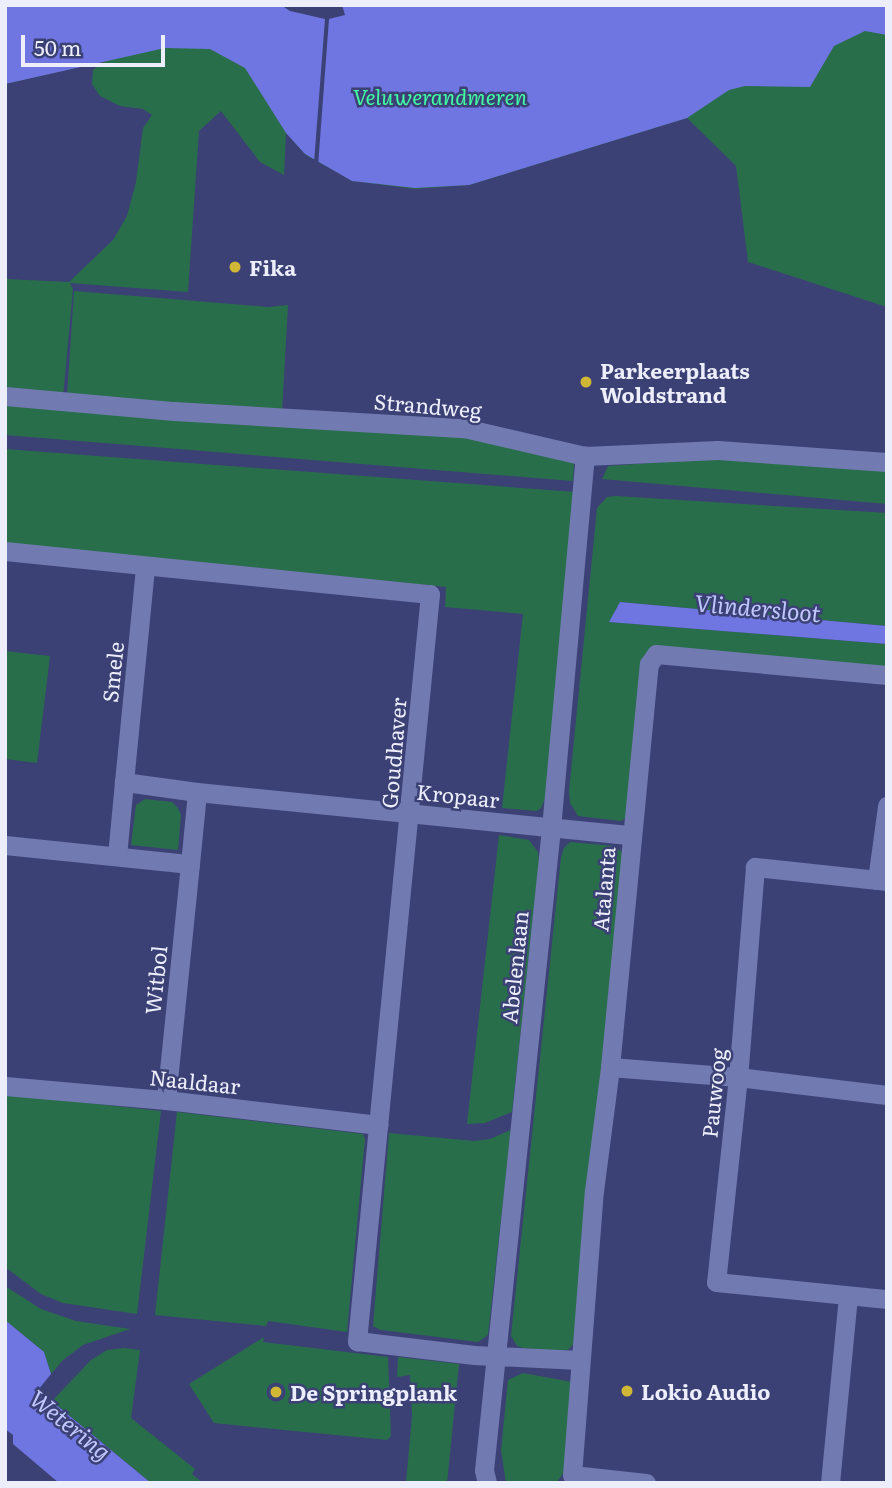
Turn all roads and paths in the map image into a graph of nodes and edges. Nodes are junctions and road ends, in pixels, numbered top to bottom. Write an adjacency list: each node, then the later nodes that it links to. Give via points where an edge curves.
1 (5, 396): 2 (street, Strandweg, via 464,428)
2 (585, 456): 3 (street, Strandweg, via 718,450); 11 (street, Abelenlaan)
3 (887, 462)
4 (5, 551): 5 (street, Goudhaver)
5 (145, 566): 7 (street, Smele); 10 (street, Goudhaver, via 430,594)
6 (887, 675): 12 (street, Atalanta, via 656,654 649,664)
7 (124, 782): 8 (street, Kropaar); 14 (street, Smele)
8 (197, 792): 10 (street, Kropaar); 15 (street, Witbol)
9 (887, 806): 16 (street)
10 (410, 813): 11 (street, Kropaar); 22 (street, Goudhaver)
11 (551, 828): 12 (street, Kropaar); 25 (street, Abelenlaan)
12 (631, 835): 17 (street, Atalanta)
13 (5, 845): 14 (street)
14 (117, 856): 15 (street)
15 (190, 864): 21 (street, Witbol)
16 (882, 881): 18 (street, Pauwoog, via 755,867)
17 (610, 1067): 18 (street); 26 (street, Atalanta)
18 (738, 1077): 20 (street); 23 (street, Pauwoog, via 716,1282)
19 (5, 1086): 21 (street, Naaldaar)
20 (887, 1095)
21 (166, 1100): 22 (street, Naaldaar)
22 (379, 1125): 25 (street, Goudhaver, via 357,1341)
23 (848, 1296): 24 (street, Pauwoog); 29 (street)
24 (887, 1300)
25 (496, 1356): 26 (street); 27 (street, Abelenlaan, via 484,1470)
26 (580, 1360): 28 (street, Atalanta, via 572,1475)
27 (487, 1483)
28 (646, 1483)
29 (830, 1483)

